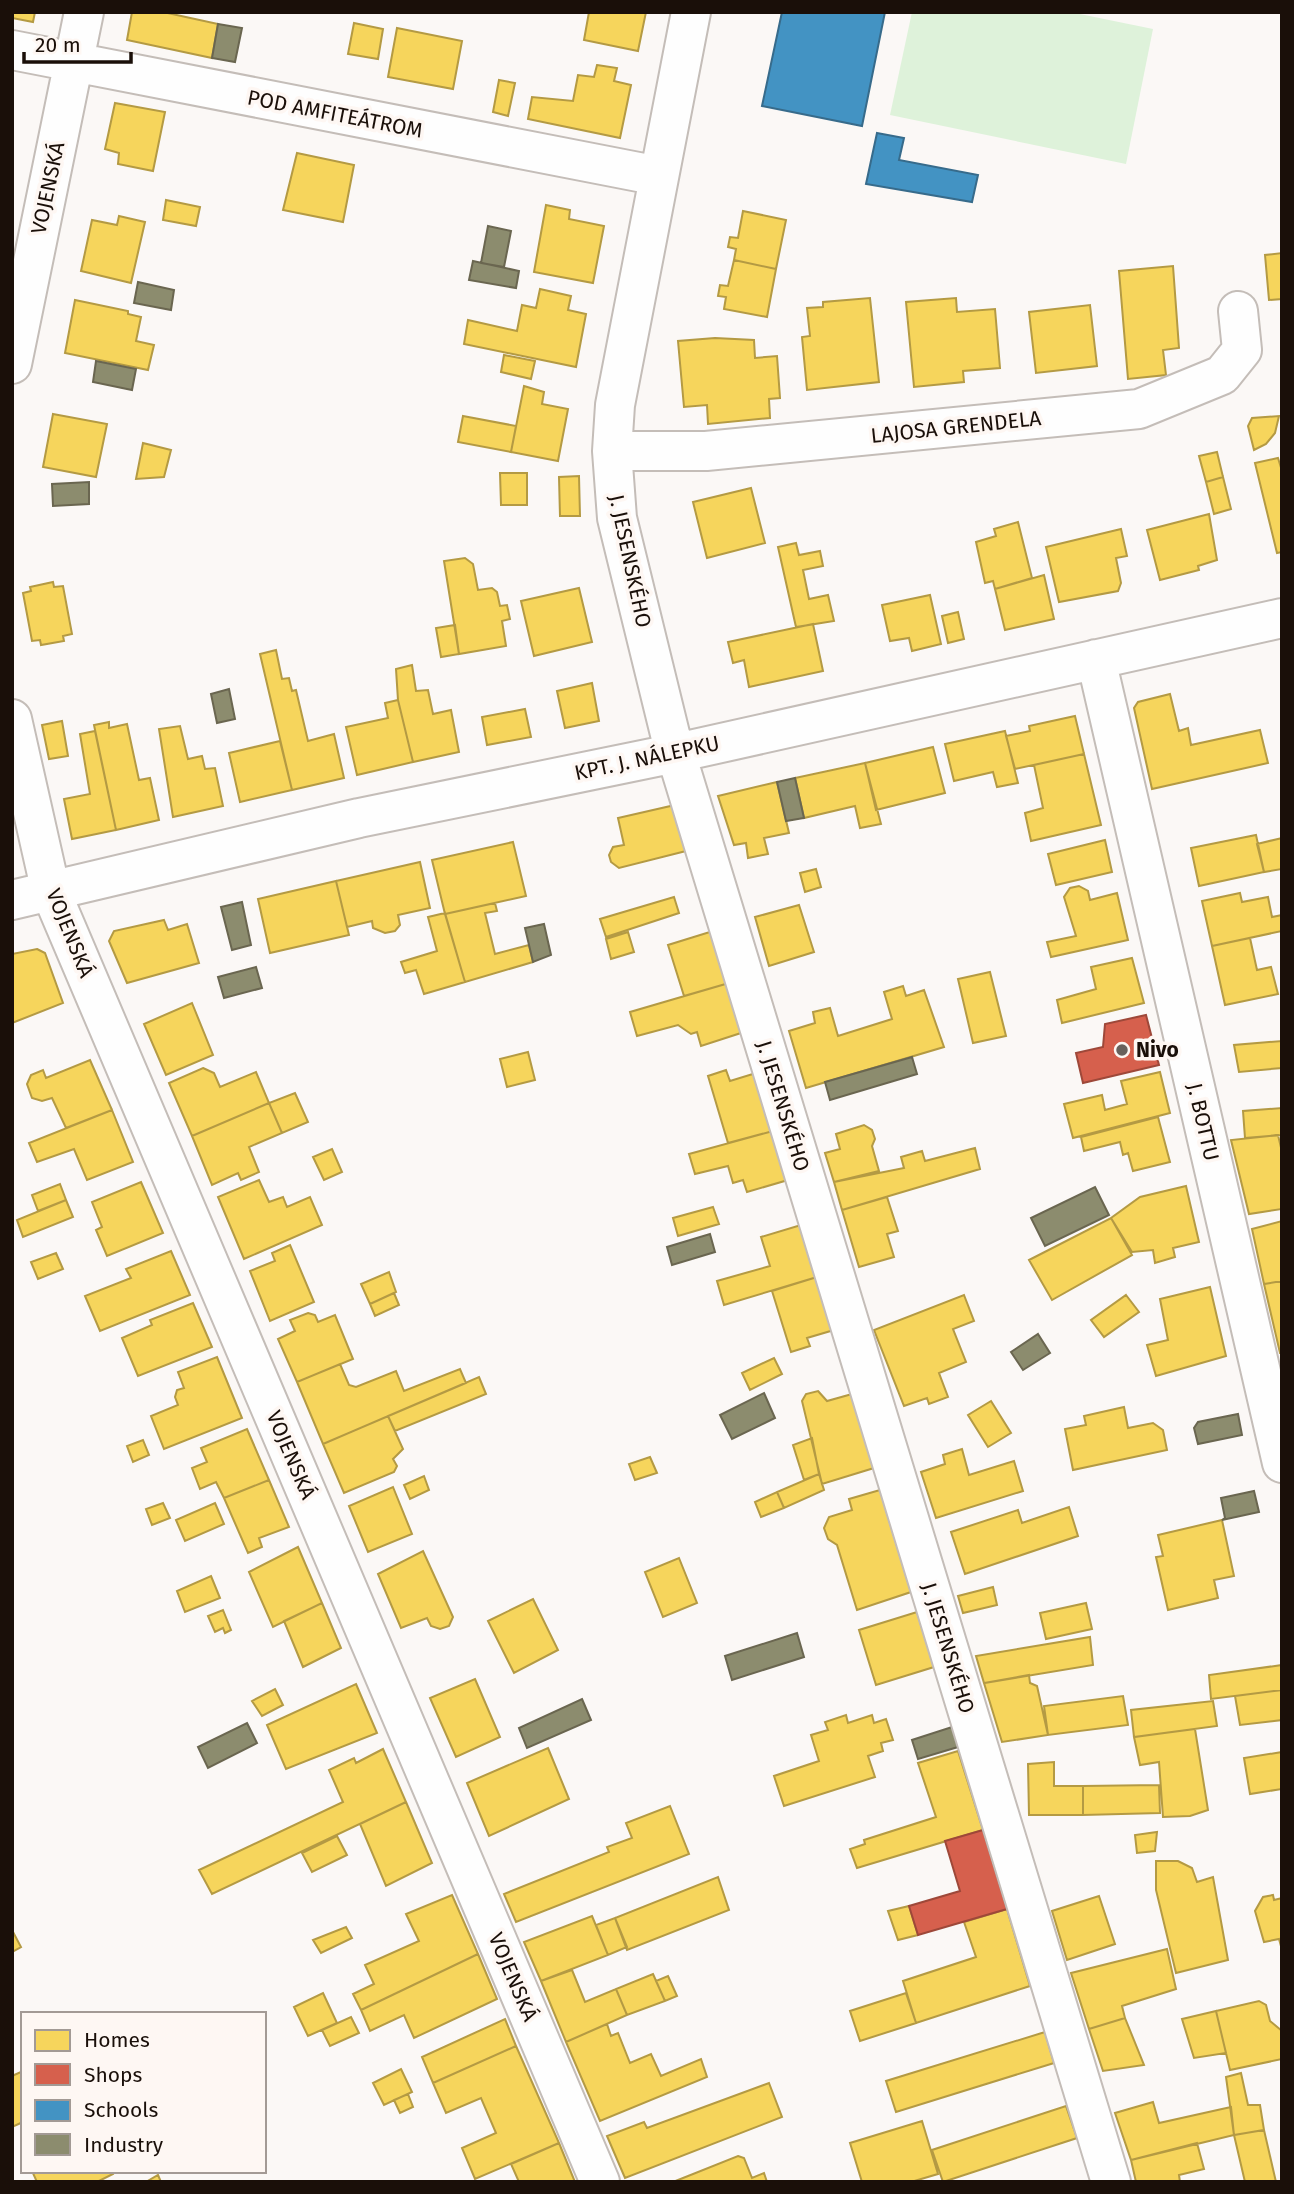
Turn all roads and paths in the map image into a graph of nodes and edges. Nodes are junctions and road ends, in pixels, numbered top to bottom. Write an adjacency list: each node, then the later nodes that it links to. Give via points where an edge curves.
1 (84, 12): 4 (street, VOJENSKÁ)
2 (691, 12): 5 (street, J. JESENSKÉHO)
3 (12, 50): 4 (street, POD AMFITEÁTROM)
4 (74, 64): 5 (street, POD AMFITEÁTROM); 7 (street, VOJENSKÁ)
5 (659, 176): 8 (street, J. JESENSKÉHO, via 615,405)
6 (1238, 311): 8 (street, LAJOSA GRENDELA, via 1242,350 1222,375 1139,409 706,451)
7 (12, 364)
8 (612, 451): 12 (street, J. JESENSKÉHO, via 617,518)
9 (1282, 618): 10 (street, KPT. J. NÁLEPKU)
10 (1096, 659): 12 (street, KPT. J. NÁLEPKU); 15 (street, J. BOTTU)
11 (12, 719): 13 (street, VOJENSKÁ)
12 (676, 753): 13 (street, KPT. J. NÁLEPKU, via 359,818); 17 (street, J. JESENSKÉHO)
13 (51, 892): 14 (street, KPT. J. NÁLEPKU); 16 (street, VOJENSKÁ)
14 (12, 900)
15 (1282, 1463)
16 (600, 2182)
17 (1111, 2182)

